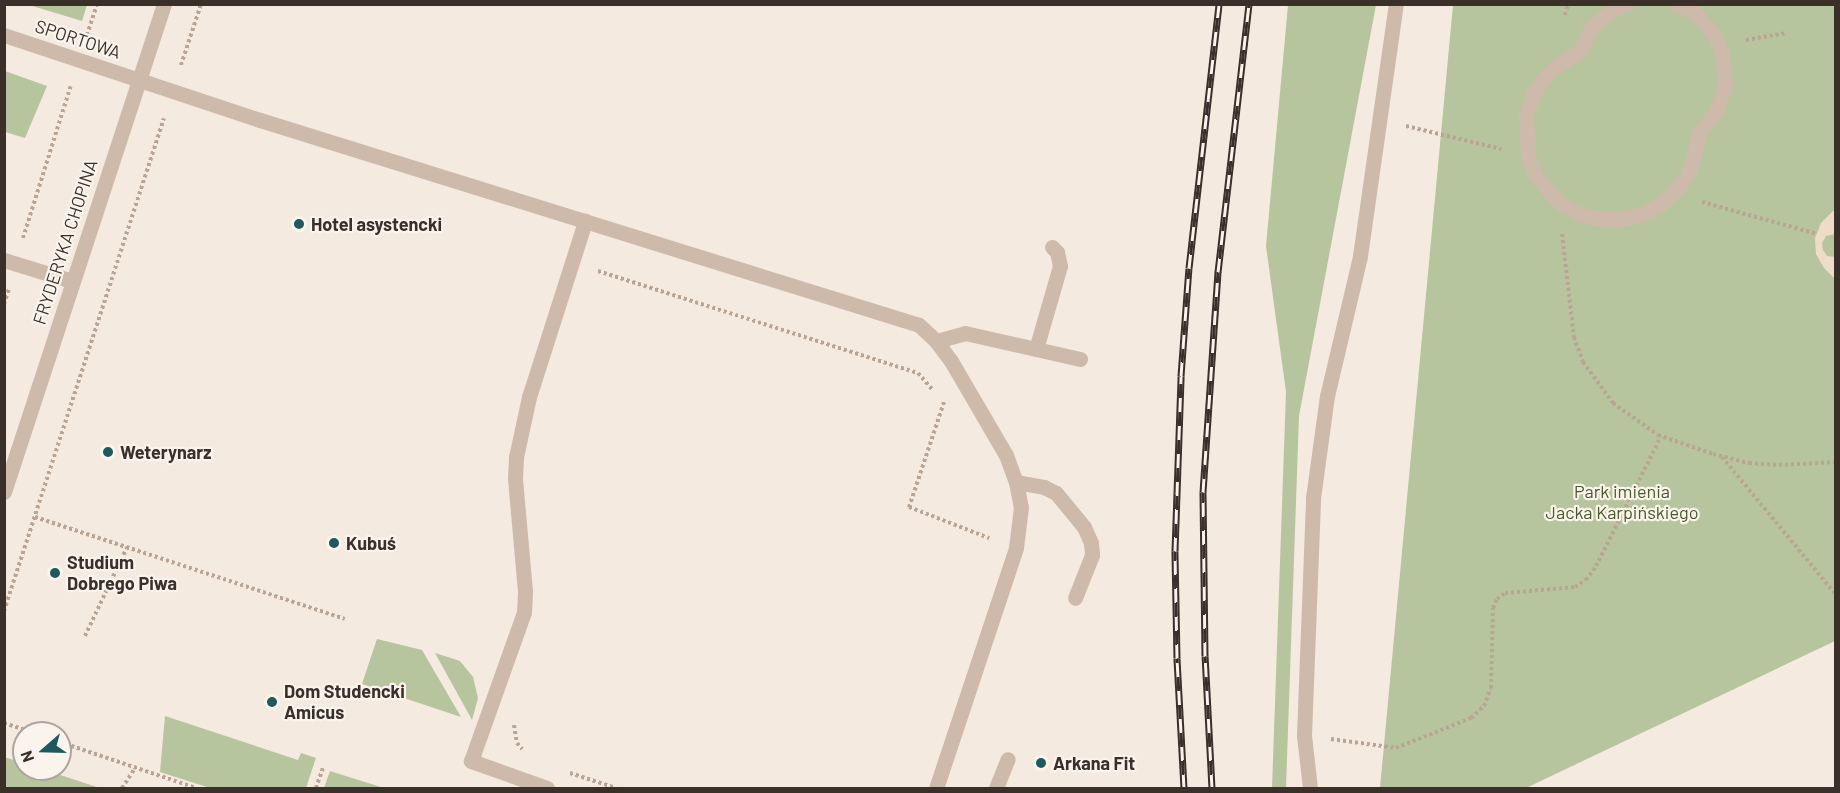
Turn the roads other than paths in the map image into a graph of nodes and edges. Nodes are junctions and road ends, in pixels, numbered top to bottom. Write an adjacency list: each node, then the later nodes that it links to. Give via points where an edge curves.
1 (164, 4): 6 (street, FRYDERYKA CHOPINA)
2 (1396, 4): 21 (street, via 1360,256 1327,396 1313,498 1304,735)
3 (1626, 4): 4 (street, via 1592,27 1579,52 1544,78 1526,115 1528,156 1535,175 1558,204 1602,219 1642,214 1672,194 1688,174 1698,134 1716,112 1725,86 1722,53 1713,33 1694,12)
4 (1677, 4)
5 (4, 35): 6 (street, SPORTOWA)
6 (139, 80): 7 (street, SPORTOWA); 10 (street, FRYDERYKA CHOPINA)
7 (585, 221): 11 (street, SPORTOWA, via 919,325); 18 (street, via 530,397 516,457 524,612 471,761)
8 (1052, 247): 12 (street, via 1060,266)
9 (10, 262): 10 (street)
10 (72, 281): 15 (street, FRYDERYKA CHOPINA)
11 (936, 341): 12 (street, via 965,333); 14 (street, SPORTOWA, via 990,426)
12 (1036, 349): 13 (street)
13 (1080, 359)
14 (1016, 482): 16 (street, via 1056,493 1084,527 1092,555); 19 (street, SPORTOWA, via 1021,507 1016,548)
15 (4, 492)
16 (1075, 598)
17 (1008, 759): 20 (street)
18 (547, 789)
19 (936, 789)
20 (996, 789)
21 (1310, 789)

